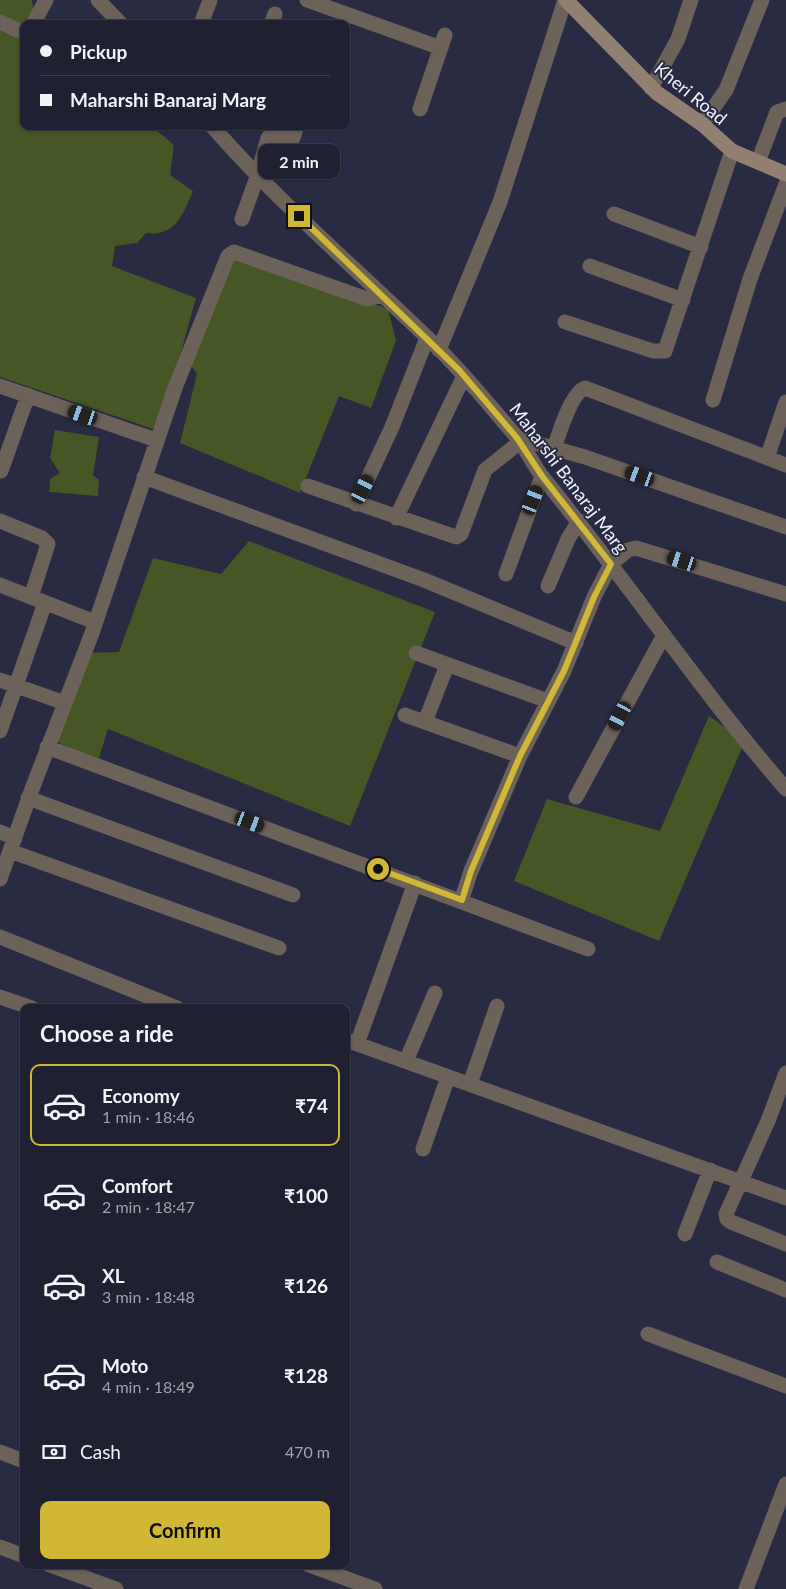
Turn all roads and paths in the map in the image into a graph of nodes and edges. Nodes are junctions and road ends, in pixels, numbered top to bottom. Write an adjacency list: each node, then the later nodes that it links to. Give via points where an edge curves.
1 (46, 0): 9 (street)
2 (98, 0): 10 (street)
3 (210, 0): 11 (street)
4 (307, 0): 8 (street)
5 (566, 0): 15 (street, Kheri Road); 34 (street, via 500,202)
6 (691, 0): 15 (street, via 678,39)
7 (762, 0): 18 (street, via 726,90)
8 (337, 18)
9 (35, 20)
10 (117, 20)
11 (202, 20)
12 (350, 21): 16 (street, via 443,42)
13 (0, 22): 14 (street)
14 (20, 31)
15 (651, 88): 18 (street, Kheri Road)
16 (420, 109)
17 (786, 109): 22 (street, via 777,112)
18 (702, 124): 21 (street, Kheri Road)
19 (219, 130): 24 (street, Maharshi Banaraj Marg)
20 (296, 130): 24 (street, via 289,140 270,135)
21 (732, 150): 22 (street, Kheri Road); 28 (street)
22 (758, 162): 23 (street, Kheri Road)
23 (786, 174)
24 (257, 177): 27 (street); 30 (street, Maharshi Banaraj Marg)
25 (786, 184): 38 (street, via 750,279)
26 (614, 214): 28 (street)
27 (242, 218)
28 (701, 247): 31 (street)
29 (590, 266): 31 (street)
30 (382, 295): 33 (street, Maharshi Banaraj Marg); 40 (street, via 367,299 307,276 231,253)
31 (683, 300): 32 (street, via 668,346 660,352)
32 (564, 322)
33 (427, 338): 34 (street, Maharshi Banaraj Marg); 49 (street, via 392,427)
34 (439, 350): 35 (street, Maharshi Banaraj Marg)
35 (464, 376): 41 (street, Maharshi Banaraj Marg); 50 (street)
36 (0, 386): 37 (street)
37 (28, 396): 40 (street); 45 (street)
38 (713, 400)
39 (786, 402): 43 (street)
40 (156, 440): 47 (street)
41 (519, 440): 42 (street); 46 (street, Maharshi Banaraj Marg); 50 (street, via 485,470 461,534 456,537)
42 (554, 448): 43 (street, via 573,401 585,388); 53 (street)
43 (767, 458): 44 (street)
44 (786, 465)
45 (1, 471)
46 (542, 476): 52 (street, Maharshi Banaraj Marg); 55 (street)
47 (144, 477): 60 (street); 62 (street, via 424,580)
48 (308, 486): 49 (street)
49 (356, 504): 50 (street)
50 (396, 518)
51 (0, 521): 59 (street, via 42,538 48,544)
52 (579, 521): 54 (street, Maharshi Banaraj Marg); 57 (street)
53 (786, 527)
54 (611, 564): 58 (street, via 628,550 636,548); 61 (street, Maharshi Banaraj Marg); 62 (street)
55 (506, 574)
56 (0, 585): 59 (street)
57 (548, 586)
58 (786, 594)
59 (38, 600): 60 (street); 66 (street)
60 (96, 622): 68 (street)
61 (664, 635): 74 (street, Maharshi Banaraj Marg, via 745,741); 75 (street)
62 (576, 643): 67 (street)
63 (416, 653): 64 (street)
64 (447, 665): 67 (street); 70 (street)
65 (0, 680): 66 (street)
66 (16, 686): 68 (street); 71 (street)
67 (548, 701): 73 (street)
68 (65, 703): 72 (street)
69 (405, 715): 70 (street)
70 (425, 722): 73 (street)
71 (0, 731)
72 (48, 747): 76 (street); 80 (street)
73 (520, 756): 82 (street)
74 (786, 788)
75 (576, 797)
76 (28, 798): 78 (street); 81 (street)
77 (0, 832): 78 (street)
78 (12, 844): 79 (street); 84 (street)
79 (0, 880)
80 (415, 883): 82 (street); 91 (street)
81 (293, 895)
82 (462, 900): 85 (street)
83 (0, 937): 89 (street)
84 (279, 948)
85 (588, 949)
86 (435, 993): 92 (street)
87 (0, 997): 88 (street)
88 (20, 1004)
89 (167, 1004)
90 (496, 1006): 95 (street)
91 (352, 1042): 92 (street)
92 (406, 1060): 94 (street)
93 (786, 1073): 98 (street, via 765,1129)
94 (448, 1077): 95 (street); 96 (street)
95 (470, 1084): 97 (street)
96 (423, 1149)
97 (710, 1170): 98 (street); 100 (street)
98 (740, 1181): 99 (street); 101 (street, via 728,1207 727,1219)
99 (786, 1198)
100 (685, 1234)
101 (786, 1244)
102 (717, 1262): 103 (street)
103 (786, 1290)
104 (648, 1334): 105 (street)
105 (784, 1380)
106 (0, 1452): 107 (street)
107 (20, 1460)
108 (786, 1484): 113 (street)
109 (0, 1547): 110 (street)
110 (20, 1554)
111 (61, 1569): 114 (street)
112 (320, 1569): 115 (street)
113 (749, 1588)
114 (116, 1589)
115 (375, 1589)

